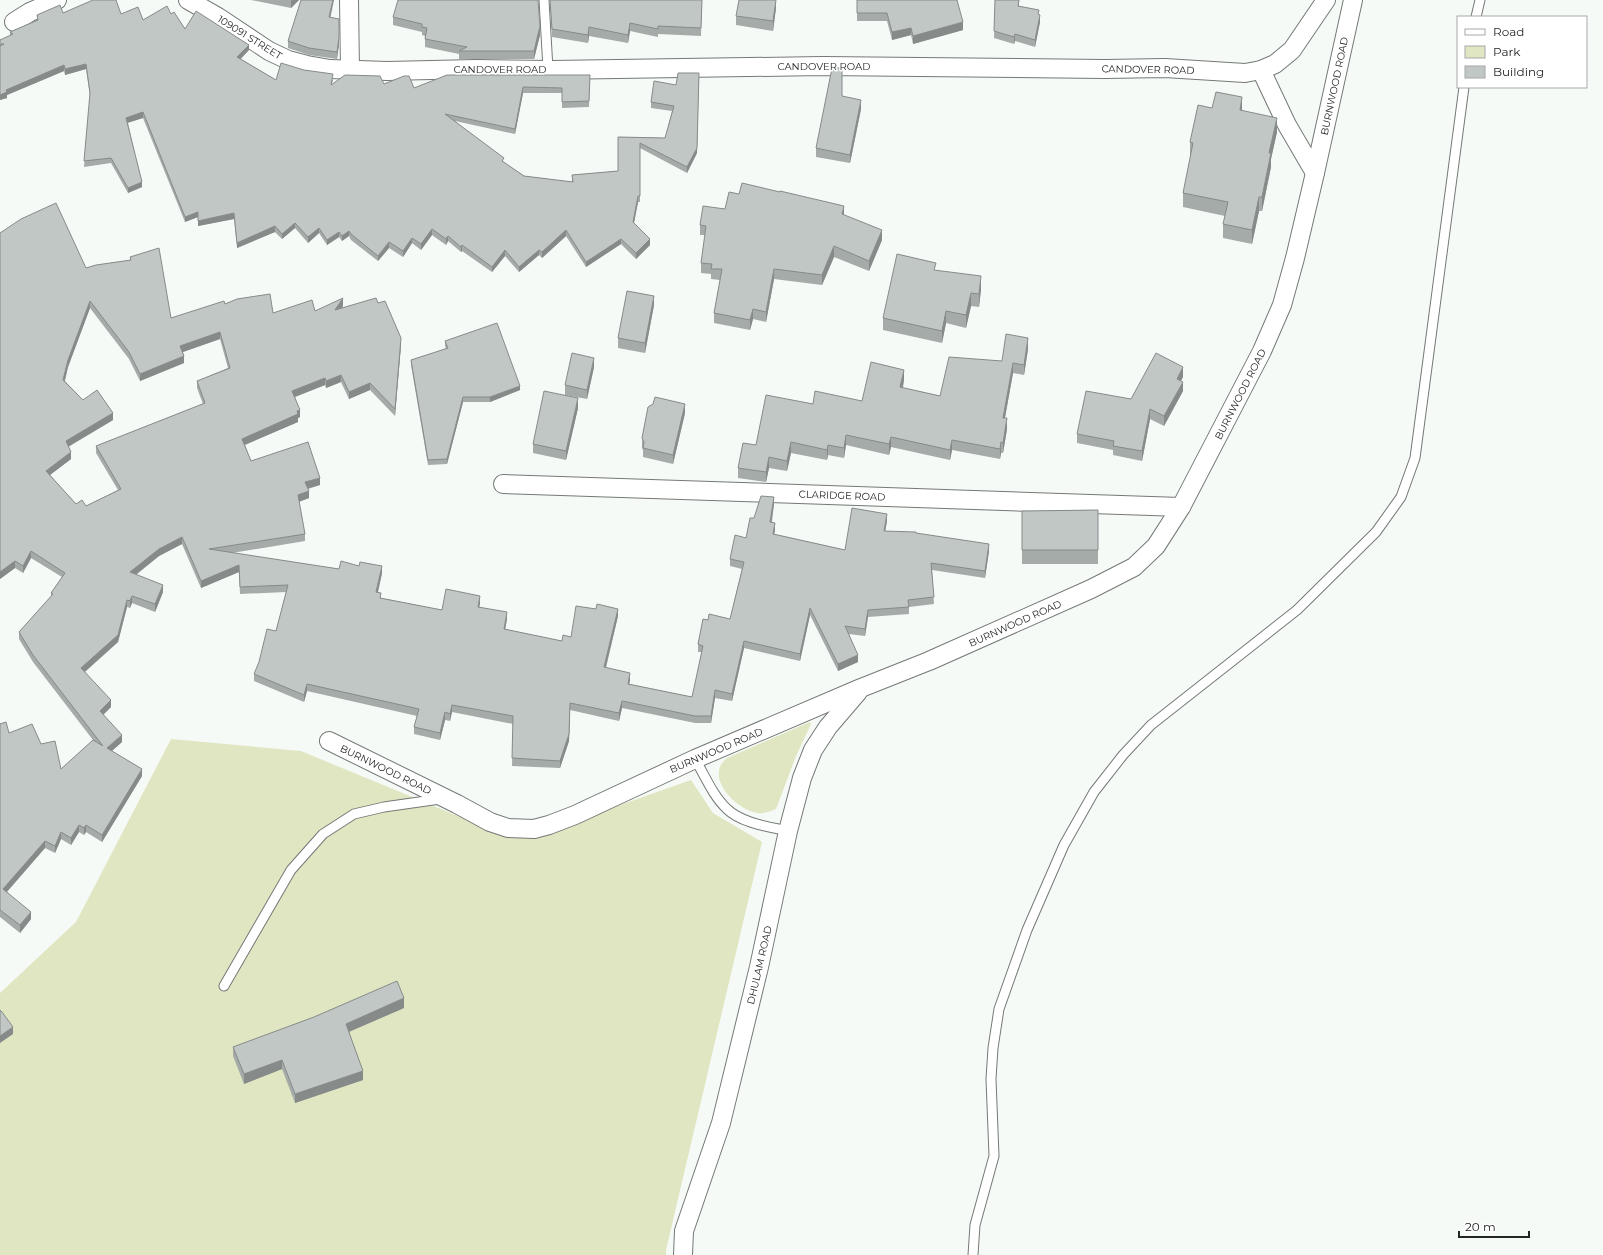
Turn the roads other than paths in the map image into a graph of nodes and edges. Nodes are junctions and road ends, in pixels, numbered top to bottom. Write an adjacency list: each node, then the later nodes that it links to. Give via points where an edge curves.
1 (57, 0): 9 (street)
2 (188, 0): 11 (street, 109091 STREET, via 269,51 288,60)
3 (349, 0): 11 (street)
4 (544, 0): 10 (lane)
5 (1326, 0): 13 (street, CANDOVER ROAD, via 1292,50 1274,64)
6 (1353, 0): 15 (street, BURNWOOD ROAD)
7 (1480, 0): 8 (lane)
8 (1476, 16)
9 (14, 22)
10 (548, 69): 12 (street, CANDOVER ROAD); 13 (street, CANDOVER ROAD, via 823,66 1165,68 1245,73)
11 (350, 70): 12 (street, 109091 STREET)
12 (387, 70)
13 (1260, 70): 15 (street, via 1287,125)
14 (1464, 88): 25 (lane, via 1415,458 1401,497 1376,532 1297,610 1152,725 1123,755 1094,792 1064,845 1027,930 999,1009 991,1079 994,1156 975,1225)
15 (1315, 173): 17 (street, BURNWOOD ROAD, via 1282,305 1262,351)
16 (503, 484): 17 (street, CLARIDGE ROAD)
17 (1182, 507): 18 (street, BURNWOOD ROAD, via 1156,546 1134,566 1020,622)
18 (861, 688): 20 (street, BURNWOOD ROAD); 22 (street, DHULAM ROAD, via 828,727 813,750 802,778)
19 (329, 741): 21 (street, BURNWOOD ROAD)
20 (695, 759): 21 (street, BURNWOOD ROAD, via 575,815 534,829 508,828 490,822); 22 (lane, via 718,799 728,810 740,817)
21 (445, 798): 23 (lane, via 354,814 323,834 291,870)
22 (788, 831): 24 (street, DHULAM ROAD, via 759,967 721,1123 684,1231)
23 (224, 986)
24 (684, 1255)
25 (973, 1255)

